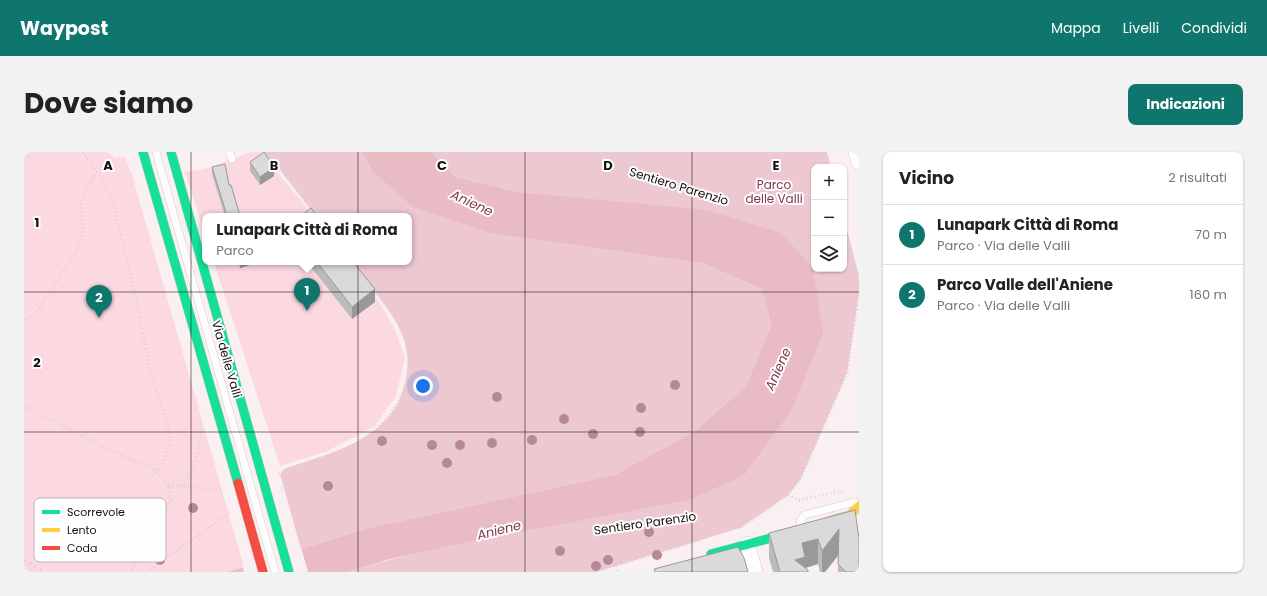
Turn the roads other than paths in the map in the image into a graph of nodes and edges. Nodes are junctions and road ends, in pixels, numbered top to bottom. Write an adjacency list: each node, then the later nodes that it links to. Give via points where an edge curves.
1 (143, 152): 14 (main road, Via delle Valli, bridge)
2 (156, 152): 15 (lane, Via delle Valli, bridge)
3 (171, 152): 6 (main road, Via delle Valli, bridge)
4 (856, 152): 5 (street)
5 (859, 162)
6 (202, 262)
7 (203, 265): 16 (main road, Via delle Valli, bridge)
8 (859, 502): 11 (lane, via 804,515 800,521)
9 (859, 506): 10 (main road, via 848,516)
10 (822, 524)
11 (805, 528): 12 (main road)
12 (748, 544): 13 (main road); 17 (street)
13 (701, 556)
14 (263, 572)
15 (276, 572)
16 (289, 572)
17 (755, 572)

